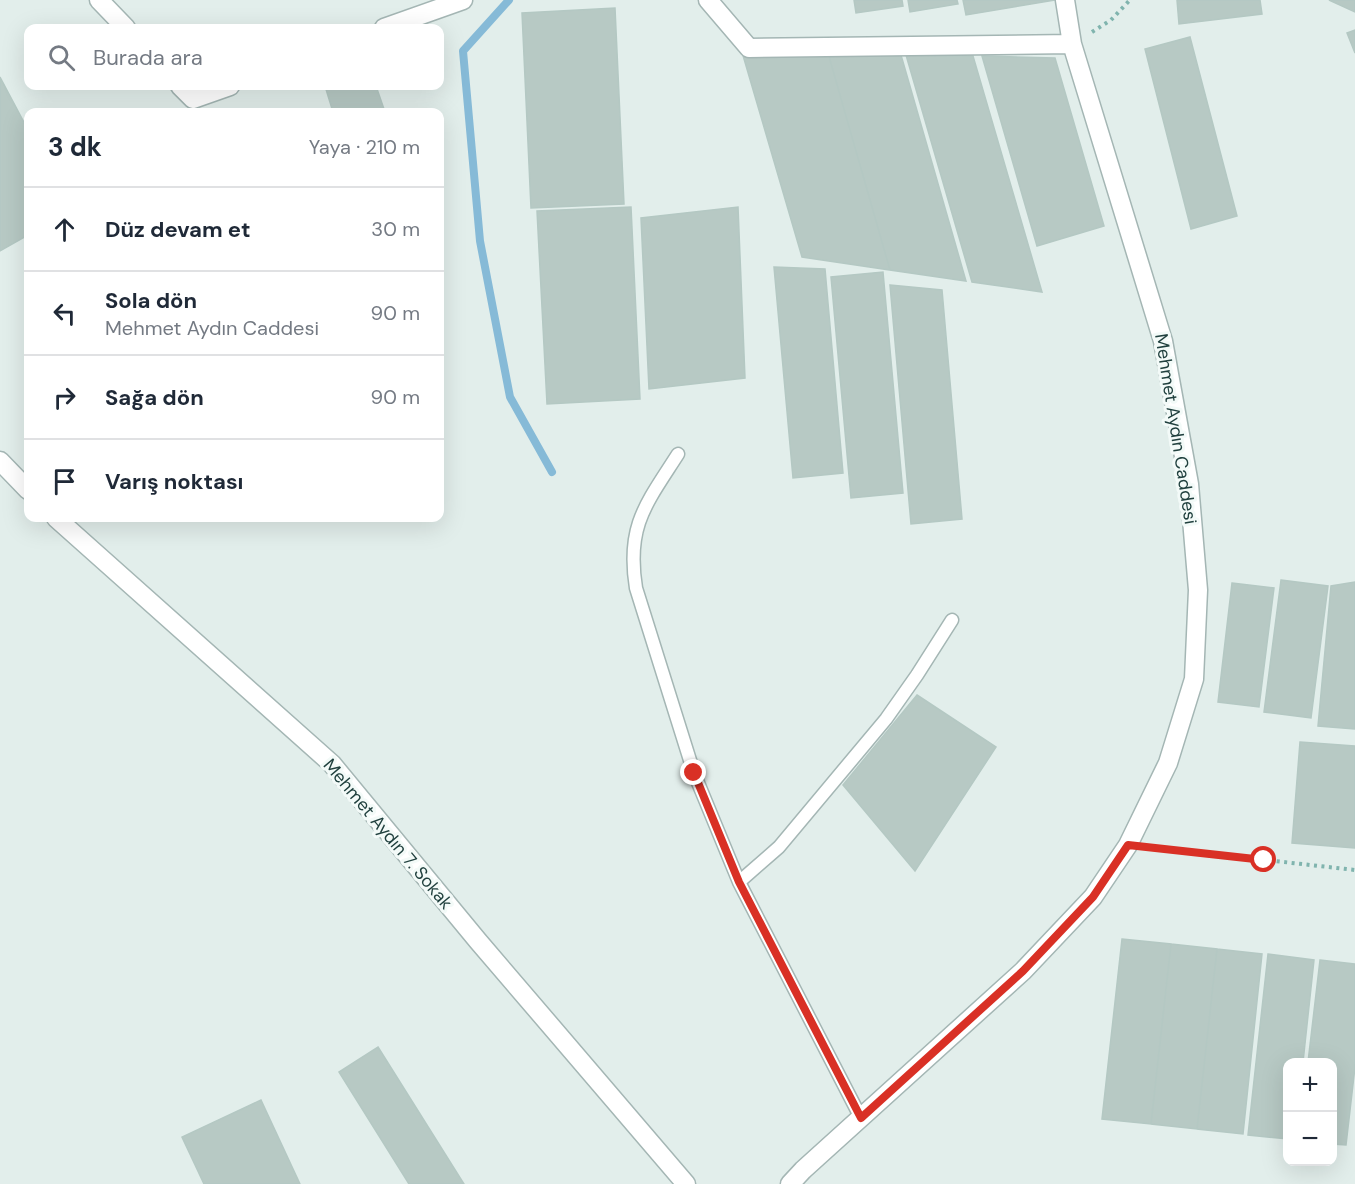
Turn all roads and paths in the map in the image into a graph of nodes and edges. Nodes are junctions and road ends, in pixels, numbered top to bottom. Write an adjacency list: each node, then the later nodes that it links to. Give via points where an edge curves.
1 (99, 0): 6 (street)
2 (464, 0): 7 (street)
3 (708, 0): 8 (street, via 749,48)
4 (1065, 0): 8 (street, Mehmet Aydın Caddesi)
5 (1130, 0): 8 (path, via 1112,20)
6 (122, 24)
7 (395, 24)
8 (1072, 44): 16 (street, Mehmet Aydın Caddesi, via 1163,341 1189,484 1198,590 1194,679 1168,763)
9 (184, 90): 10 (street, via 193,99)
10 (219, 90)
11 (678, 454): 18 (lane, via 638,522 633,567 636,588 694,773)
12 (0, 461): 13 (street)
13 (24, 485)
14 (60, 522): 20 (street, Mehmet Aydın 7. Sokak, via 332,764)
15 (952, 620): 18 (lane, via 886,719 778,847)
16 (1128, 845): 17 (path); 19 (street, Mehmet Aydın Caddesi, via 1093,897 1023,971)
17 (1355, 870)
18 (739, 882): 19 (lane)
19 (861, 1118): 21 (street, Mehmet Aydın Caddesi)
20 (686, 1184)
21 (790, 1184)

